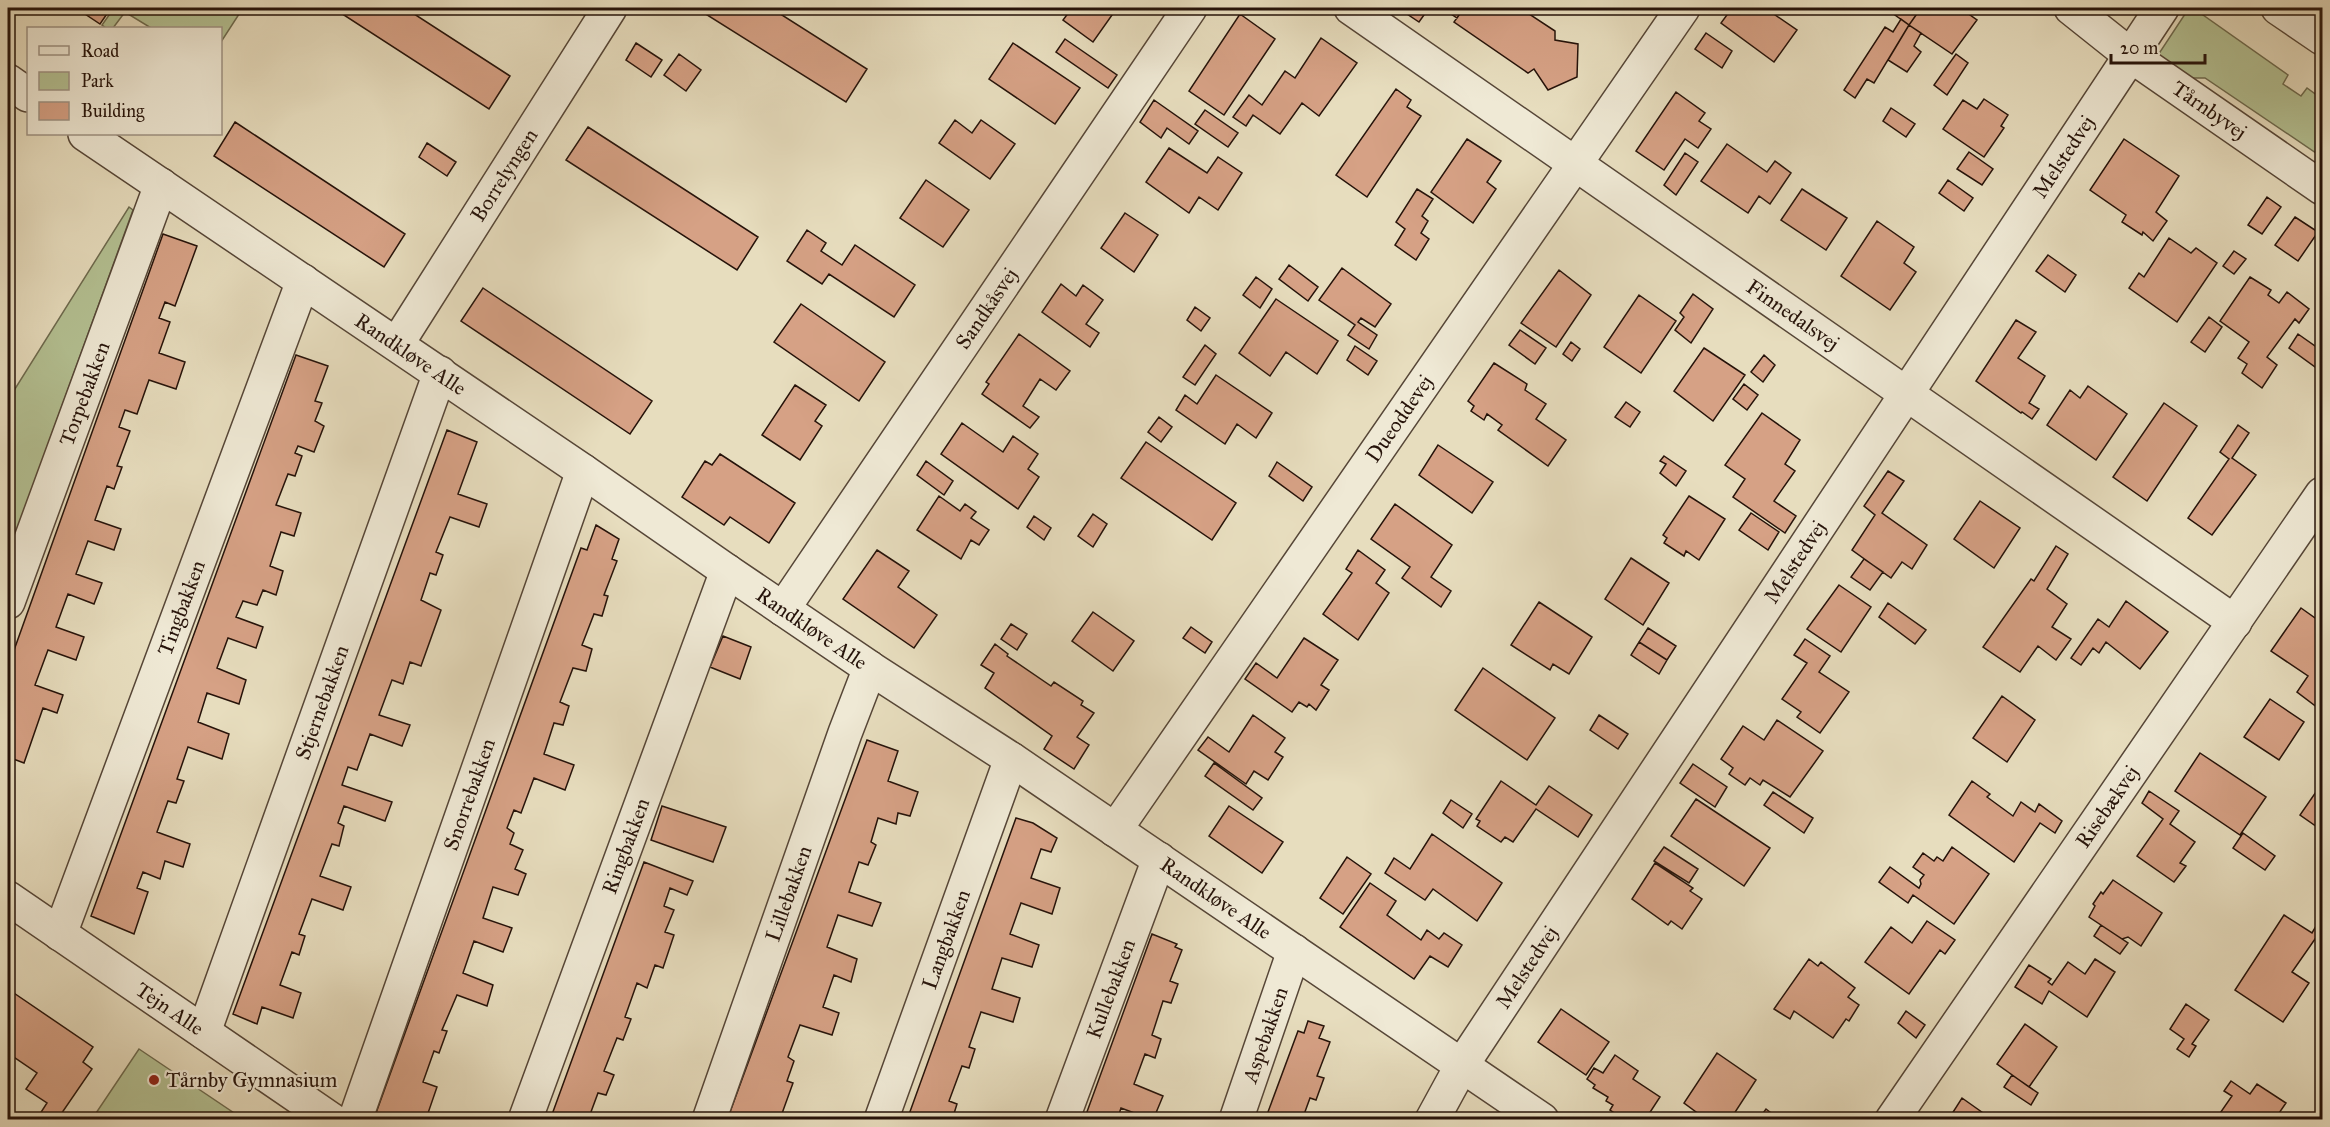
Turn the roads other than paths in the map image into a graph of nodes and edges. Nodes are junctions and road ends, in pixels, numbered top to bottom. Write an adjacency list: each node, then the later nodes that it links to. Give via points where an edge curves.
1 (610, 8): 17 (street, Borrelyngen)
2 (1190, 8): 24 (street, Sandkåsvej)
3 (1351, 8): 13 (street, Finnedalsvej)
4 (1683, 8): 13 (street, Dueoddevej)
5 (2071, 8): 9 (street, Tårnbyvej)
6 (2162, 8): 9 (street, Melstedvej)
7 (2278, 8): 8 (street)
8 (2322, 38)
9 (2130, 55): 15 (street, Tårnbyvej); 19 (street, Melstedvej)
10 (8, 81): 11 (street)
11 (27, 94)
12 (86, 135): 14 (street, Randkløve Alle)
13 (1575, 162): 19 (street, Finnedalsvej); 28 (street, Dueoddevej)
14 (160, 185): 16 (street, Randkløve Alle); 23 (street, Torpebakken)
15 (2322, 188)
16 (303, 281): 17 (street, Randkløve Alle); 31 (street, Tingbakken)
17 (397, 344): 18 (street, Randkløve Alle)
18 (440, 373): 20 (street, Randkløve Alle); 33 (street, Stjernebakken)
19 (1906, 393): 25 (street, Finnedalsvej); 34 (street, Melstedvej)
20 (584, 471): 22 (street, Randkløve Alle); 36 (street, Snorrebakken)
21 (2322, 494): 25 (street, Risebækvej)
22 (727, 571): 24 (street, Randkløve Alle); 37 (street, Ringbakken)
23 (8, 602)
24 (783, 609): 26 (street, Randkløve Alle)
25 (2235, 622): 44 (street, Risebækvej)
26 (870, 668): 27 (street, Randkløve Alle); 38 (street, Lillebakken)
27 (1011, 759): 28 (street, Randkløve Alle); 39 (street, Langbakken)
28 (1115, 830): 29 (street, Randkløve Alle)
29 (1159, 859): 32 (street, Randkløve Alle); 40 (street, Kullebakken)
30 (8, 898): 31 (street, Tejn Alle)
31 (60, 934): 33 (street, Tejn Alle)
32 (1293, 951): 34 (street, Randkløve Alle); 41 (street, Aspebakken)
33 (204, 1032): 35 (street, Tejn Alle)
34 (1462, 1065): 42 (street, Melstedvej); 43 (street, Randkløve Alle)
35 (332, 1119)
36 (355, 1119)
37 (525, 1119)
38 (709, 1119)
39 (881, 1119)
40 (1062, 1119)
41 (1236, 1119)
42 (1432, 1119)
43 (1542, 1119)
44 (1892, 1119)

